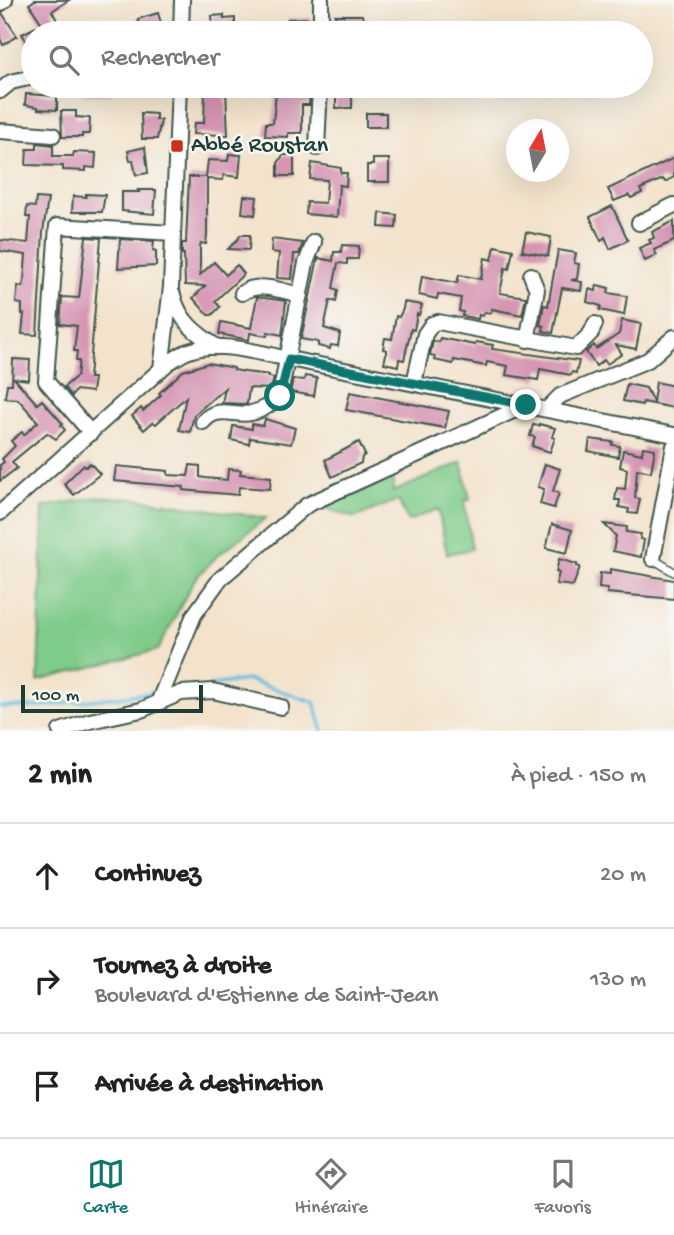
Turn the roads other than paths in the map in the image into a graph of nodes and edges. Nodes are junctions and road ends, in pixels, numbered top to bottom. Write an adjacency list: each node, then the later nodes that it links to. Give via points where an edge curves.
1 (5, 0): 4 (street)
2 (182, 0): 5 (street)
3 (321, 0): 6 (street)
4 (0, 4)
5 (181, 21)
6 (321, 21)
7 (21, 80): 8 (street)
8 (0, 91)
9 (179, 98): 16 (street)
10 (319, 98): 13 (street)
11 (0, 131): 12 (street)
12 (53, 135)
13 (317, 148)
14 (674, 205): 15 (street)
15 (639, 223)
16 (173, 233): 19 (street); 35 (street, via 57,226 46,381)
17 (314, 242): 21 (street)
18 (531, 275): 26 (street, via 537,290)
19 (171, 287): 23 (street); 24 (street, via 175,304)
20 (242, 293): 21 (street, via 258,286)
21 (300, 295): 29 (street)
22 (595, 324): 26 (street, via 576,348)
23 (168, 327): 28 (street); 30 (street)
24 (190, 328): 27 (street); 28 (street)
25 (674, 337): 33 (street, via 648,360 560,396)
26 (527, 340): 31 (street, via 432,324 425,334)
27 (218, 348): 28 (street); 29 (street)
28 (188, 351): 30 (street)
29 (289, 359): 31 (street); 34 (street, via 280,396 272,404 250,414 225,411)
30 (161, 369): 35 (street)
31 (414, 383): 32 (street)
32 (526, 405): 33 (street); 41 (street, via 307,505 220,579 194,615)
33 (547, 409): 36 (street)
34 (203, 422)
35 (91, 433): 38 (street)
36 (674, 435)
37 (674, 446): 39 (street)
38 (0, 513)
39 (653, 559): 40 (lane)
40 (674, 572)
41 (158, 703): 42 (street, via 181,693 213,691); 43 (street)
42 (281, 707)
43 (61, 731)

